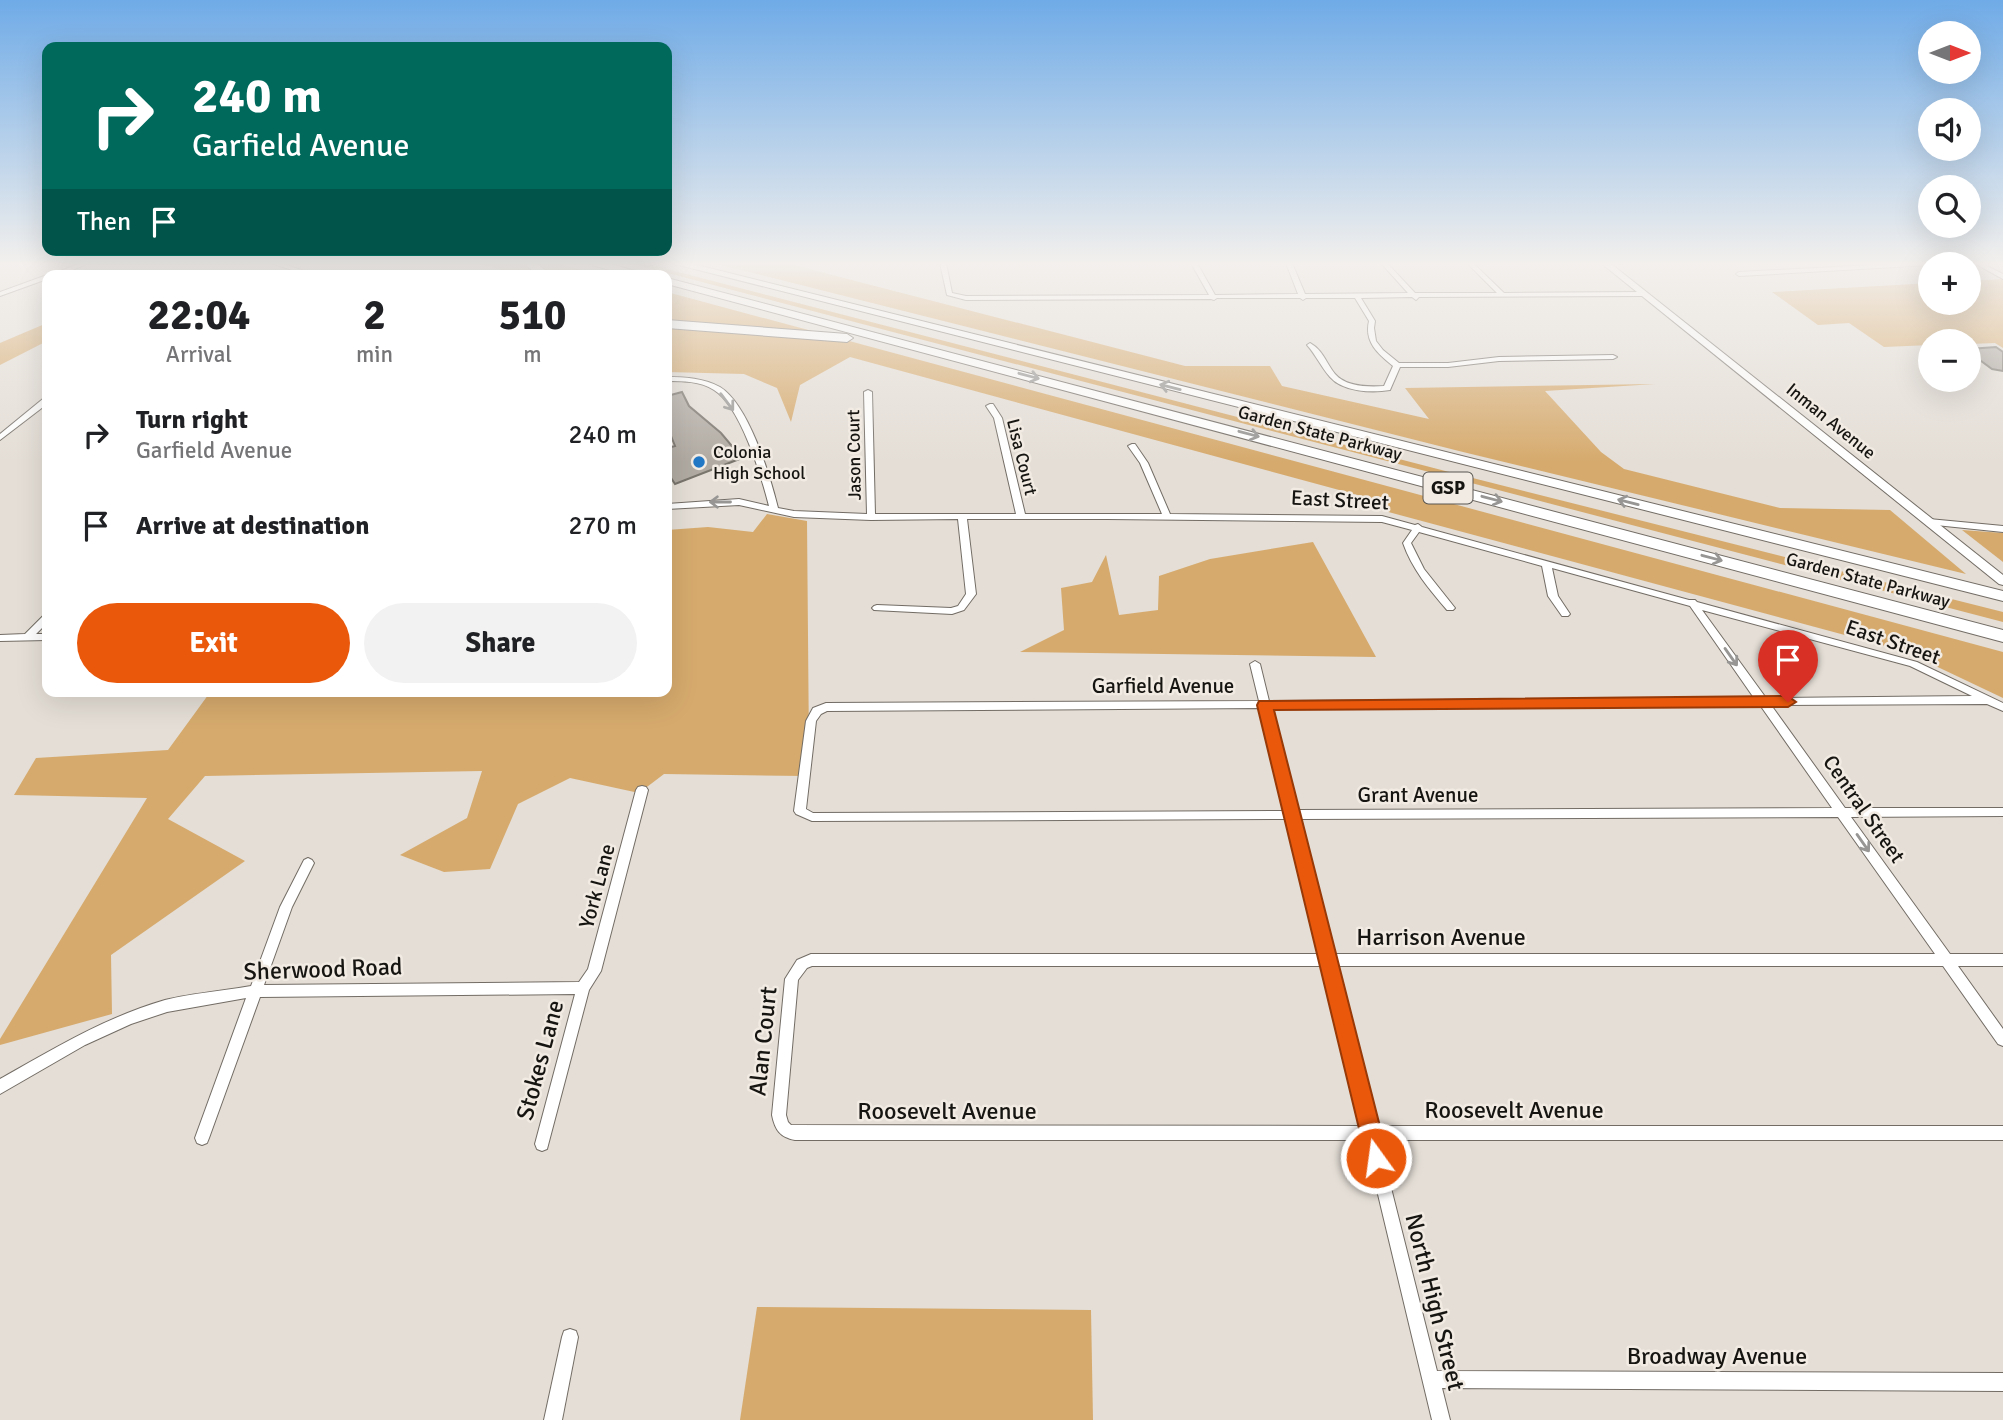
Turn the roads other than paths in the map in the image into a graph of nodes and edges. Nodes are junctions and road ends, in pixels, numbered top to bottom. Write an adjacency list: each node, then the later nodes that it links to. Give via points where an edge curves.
1 (737, 329): 6 (highway)
2 (848, 329): 6 (highway, Garden State Parkway / GSP)
3 (940, 329): 27 (highway, Garden State Parkway / GSP, one-way to 3)
4 (1369, 329): 9 (street, via 1374,343)
5 (1688, 329): 22 (main road, Inman Avenue)
6 (892, 341): 34 (highway, Garden State Parkway / GSP, one-way to 34)
7 (1310, 345): 9 (street, via 1340,382 1381,390 1390,384)
8 (1613, 357): 9 (street)
9 (1396, 365)
10 (672, 380): 17 (street, one-way to 17, via 702,383 724,395 745,428)
11 (868, 392): 20 (street, Jason Court)
12 (42, 404): 14 (street)
13 (990, 406): 18 (street, Lisa Court, via 998,418)
14 (0, 438)
15 (1132, 446): 19 (street)
16 (672, 507): 17 (street, East Street, one-way to 16, via 739,502)
17 (774, 509): 20 (street, East Street)
18 (1021, 516): 19 (street, East Street); 21 (street, East Street)
19 (1167, 516): 23 (street, East Street, via 1367,517)
20 (871, 517): 21 (street, East Street)
21 (962, 517): 29 (street, via 968,601 952,611)
22 (1929, 522): 24 (street); 26 (main road, Inman Avenue)
23 (1418, 527): 25 (street, East Street); 30 (street, via 1407,543 1410,552 1417,568)
24 (2003, 529)
25 (1546, 563): 28 (street, East Street); 31 (street, via 1553,596)
26 (1998, 578)
27 (2003, 597)
28 (1692, 602): 38 (street, East Street, via 1913,664); 39 (street, Central Street, one-way to 39)
29 (877, 608)
30 (1450, 608)
31 (1565, 614)
32 (42, 622): 35 (street)
33 (42, 636): 35 (street)
34 (2003, 636)
35 (28, 637): 36 (street)
36 (0, 638)
37 (1255, 664): 40 (street, North High Street)
38 (1989, 700): 39 (street, Garfield Avenue); 42 (street, East Street)
39 (1763, 702): 40 (street, Garfield Avenue); 45 (street, Central Street)
40 (1265, 705): 41 (street, Garfield Avenue); 46 (street, North High Street)
41 (842, 706): 46 (street, Grant Avenue, via 821,708 811,721 800,811 811,817)
42 (2003, 707)
43 (642, 790): 52 (street, York Lane, via 594,971)
44 (2003, 812): 45 (street, Grant Avenue)
45 (1842, 813): 46 (street, Grant Avenue); 50 (street, Central Street, one-way to 50)
46 (1292, 815): 49 (street, North High Street)
47 (308, 863): 53 (street)
48 (838, 959): 49 (street, Harrison Avenue); 56 (street, Alan Court, via 802,964 790,992 781,1125 786,1131)
49 (1328, 960): 50 (street, Harrison Avenue); 57 (street, North High Street)
50 (1947, 960): 51 (street, Harrison Avenue); 54 (street, Central Street)
51 (2003, 960)
52 (583, 988): 53 (street, Sherwood Road); 60 (street, Stokes Lane)
53 (255, 990): 55 (street, Sherwood Road, via 167,1006 128,1019); 59 (street)
54 (2003, 1040)
55 (0, 1087)
56 (815, 1133): 57 (street, Roosevelt Avenue)
57 (1370, 1133): 58 (street, Roosevelt Avenue); 62 (street, North High Street)
58 (2003, 1133)
59 (202, 1138)
60 (542, 1144)
61 (570, 1337): 64 (street)
62 (1431, 1379): 63 (street, Broadway Avenue); 65 (street, North High Street)
63 (2003, 1382)
64 (552, 1420)
65 (1441, 1420)

